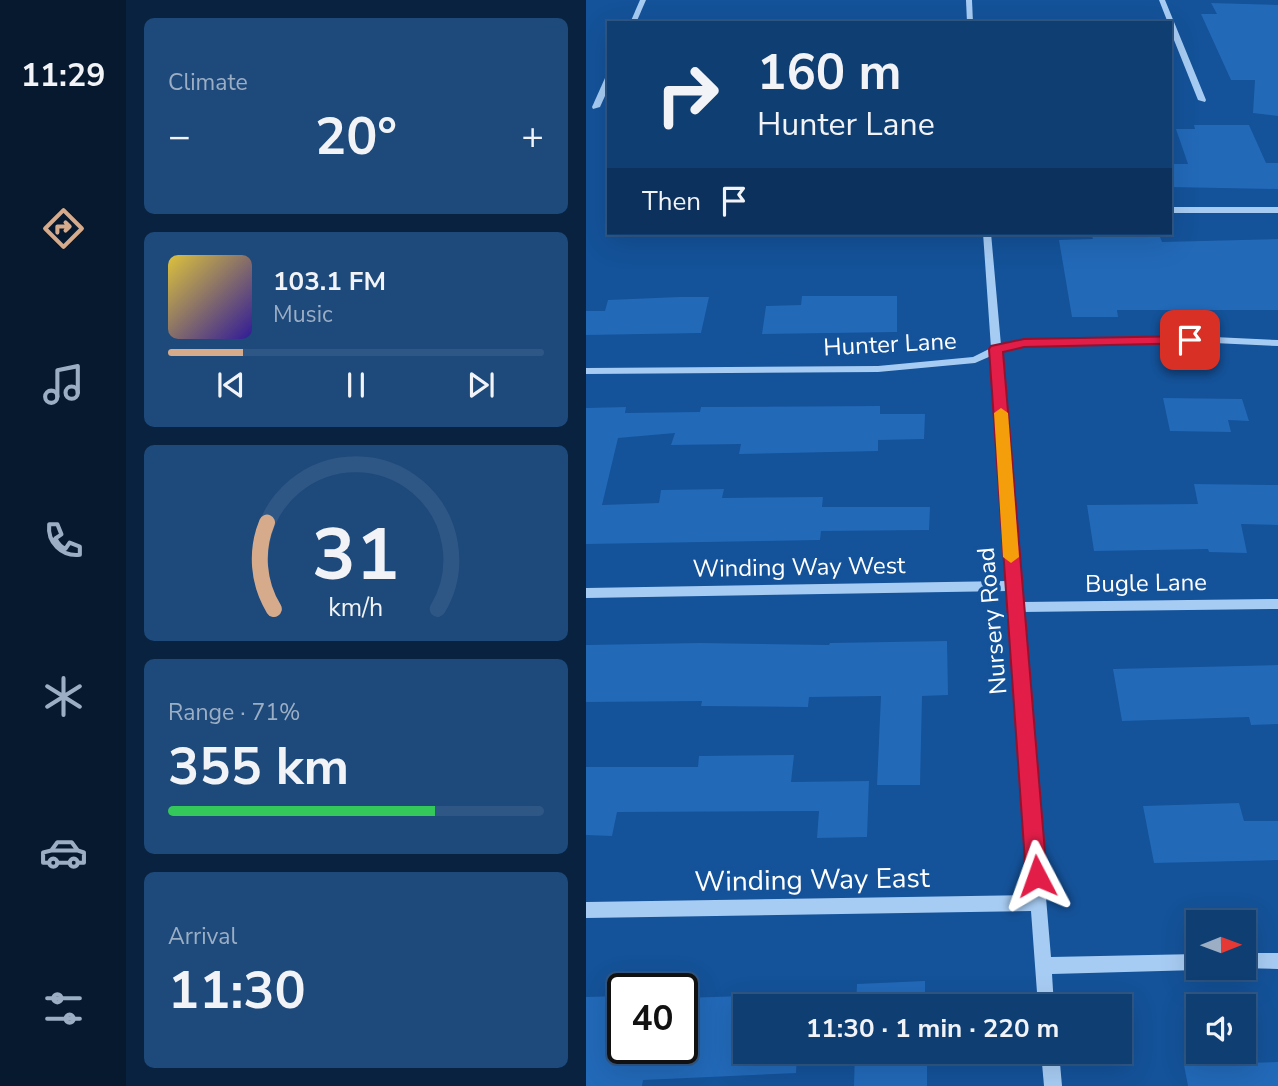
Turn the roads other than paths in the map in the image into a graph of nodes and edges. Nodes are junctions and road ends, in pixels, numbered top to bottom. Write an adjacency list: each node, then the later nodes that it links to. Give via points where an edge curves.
1 (643, 0): 4 (street)
2 (969, 0): 5 (street)
3 (1162, 0): 6 (street)
4 (634, 21)
5 (970, 21)
6 (1170, 21)
7 (1172, 25): 9 (street)
8 (607, 82): 10 (street)
9 (1202, 100)
10 (596, 107)
11 (1172, 210): 12 (street)
12 (1278, 210)
13 (987, 235): 15 (street, Nursery Road)
14 (1278, 343): 15 (street, Hunter Lane, via 1032,342)
15 (996, 349): 16 (street, Hunter Lane, via 975,360 878,369); 17 (street, Nursery Road)
16 (586, 371)
17 (1013, 586): 18 (street, Winding Way West); 20 (street, Nursery Road)
18 (586, 593)
19 (1278, 604): 20 (street, Bugle Lane)
20 (1015, 607): 21 (street, Nursery Road)
21 (1039, 902): 22 (street, Winding Way East); 26 (street, Nursery Road)
22 (586, 910)
23 (1256, 961): 24 (street)
24 (1278, 961)
25 (1186, 962): 26 (street)
26 (1043, 966): 27 (street, Nursery Road)
27 (1045, 994)
28 (1051, 1064): 29 (street)
29 (1053, 1086)

